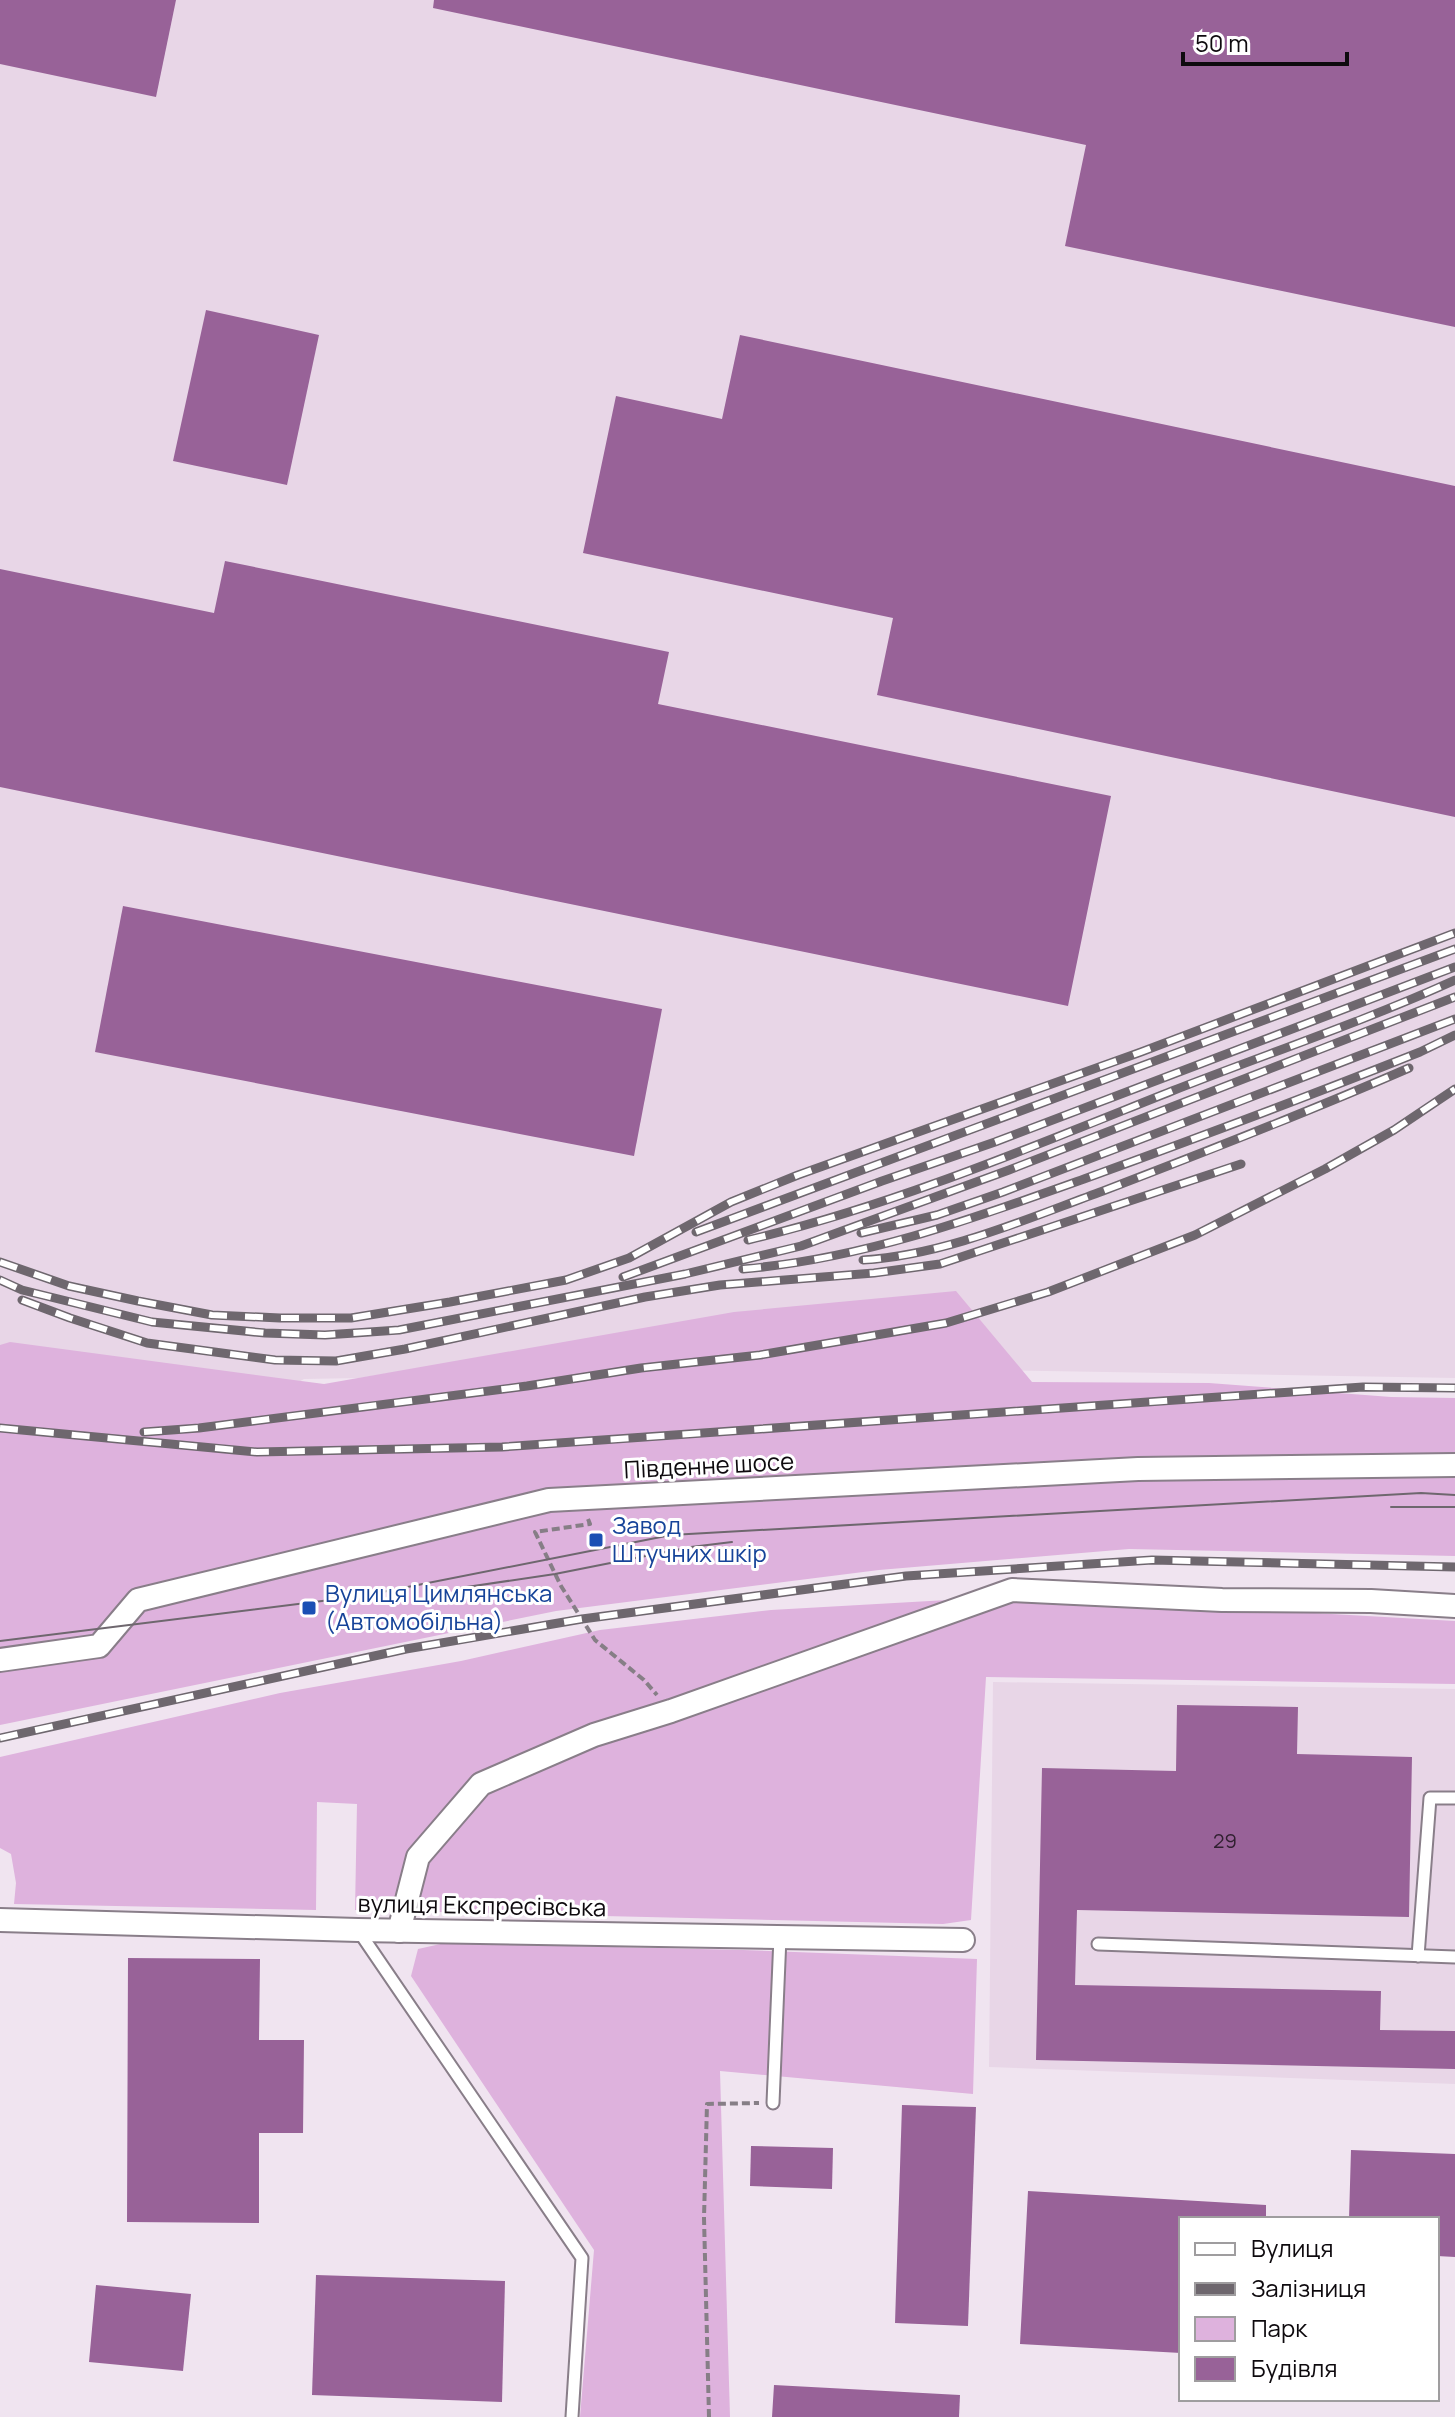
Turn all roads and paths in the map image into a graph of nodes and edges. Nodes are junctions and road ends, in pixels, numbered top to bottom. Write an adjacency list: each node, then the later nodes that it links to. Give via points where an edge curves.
1 (1455, 1465): 4 (street, Південне шосе, via 1138,1469 549,1500 138,1600 99,1646)
2 (535, 1532): 5 (path, via 595,1640 644,1680)
3 (1455, 1606): 5 (street, via 1012,1590)
4 (0, 1660)
5 (671, 1711): 9 (street, via 594,1735 481,1784 418,1857)
6 (1455, 1798): 13 (lane, via 1430,1798)
7 (0, 1920): 8 (street, вулиця Експресівська)
8 (358, 1930): 9 (street, вулиця Експресівська); 16 (lane, via 582,2258)
9 (399, 1931): 10 (street, вулиця Експресівська)
10 (780, 1937): 11 (street, вулиця Експресівська); 15 (lane)
11 (963, 1940)
12 (1098, 1944): 13 (lane)
13 (1418, 1956): 14 (lane)
14 (1455, 1957)
15 (773, 2103): 17 (path, via 707,2104)
16 (572, 2417)
17 (709, 2417)

